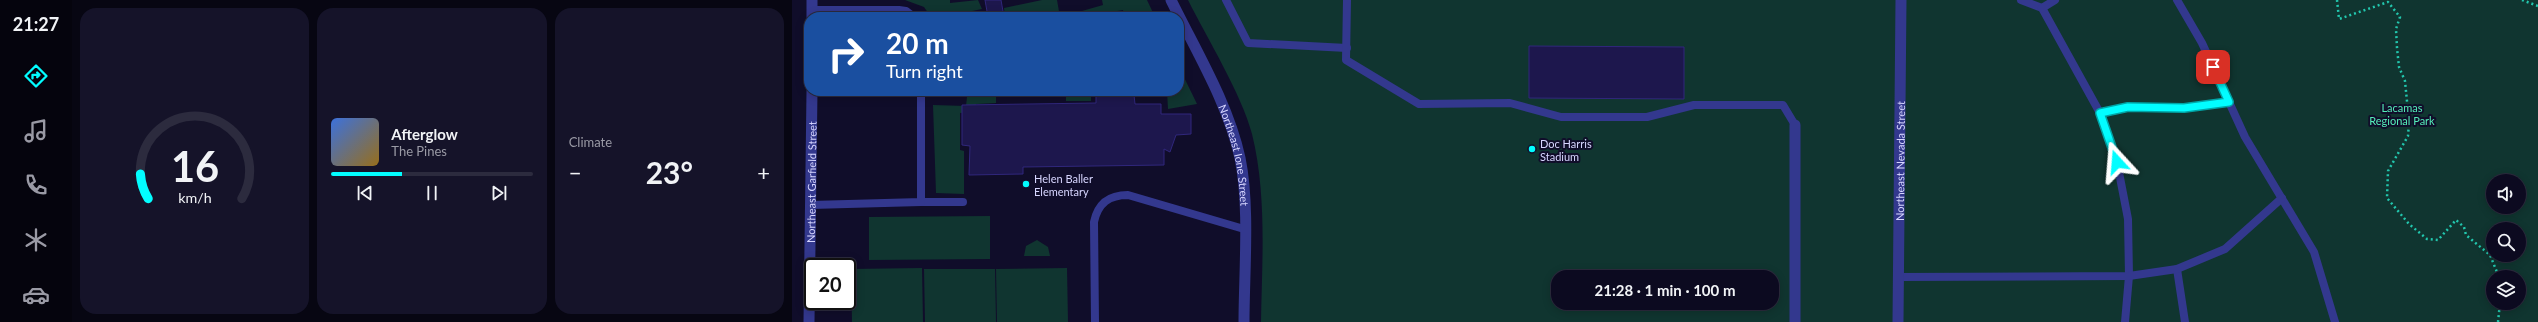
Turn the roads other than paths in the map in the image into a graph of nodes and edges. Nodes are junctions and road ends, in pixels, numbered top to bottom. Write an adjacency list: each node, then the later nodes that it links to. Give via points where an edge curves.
1 (1171, 0): 11 (street, Northeast Ione Street)
2 (1226, 0): 13 (lane, via 1248,43)
3 (1347, 0): 13 (lane)
4 (1901, 0): 25 (street, Northeast Nevada Street)
5 (2021, 0): 8 (lane)
6 (2055, 0): 8 (lane)
7 (2176, 0): 16 (lane, via 2202,43)
8 (2042, 8): 17 (lane)
9 (812, 9): 10 (lane)
10 (907, 12)
11 (1177, 12)
12 (1184, 28): 23 (street, Northeast Ione Street, via 1231,128 1240,158 1244,188)
13 (1347, 48): 18 (lane, via 1346,60 1419,104 1510,103 1561,117 1647,117 1694,105 1783,106)
14 (812, 96): 22 (street, Northeast Garfield Street)
15 (921, 96): 20 (lane)
16 (2229, 102): 17 (lane, via 2184,108 2128,107); 19 (lane, via 2245,137)
17 (2100, 113): 26 (lane, via 2117,162 2128,219)
18 (1795, 125): 30 (street)
19 (2282, 198): 24 (lane, via 2226,249); 34 (lane, via 2314,252)
20 (921, 202): 21 (lane); 22 (lane)
21 (963, 202)
22 (810, 205): 27 (street, Northeast Garfield Street)
23 (1244, 229): 28 (lane, via 1128,195 1109,198 1096,212 1094,222); 29 (street, Northeast Ione Street)
24 (2177, 269): 26 (lane); 33 (lane)
25 (1898, 276): 26 (lane); 31 (street, Northeast Nevada Street)
26 (2129, 276): 32 (lane)
27 (810, 322)
28 (1095, 322)
29 (1244, 322)
30 (1795, 322)
31 (1898, 322)
32 (2125, 322)
33 (2187, 322)
34 (2335, 322)

